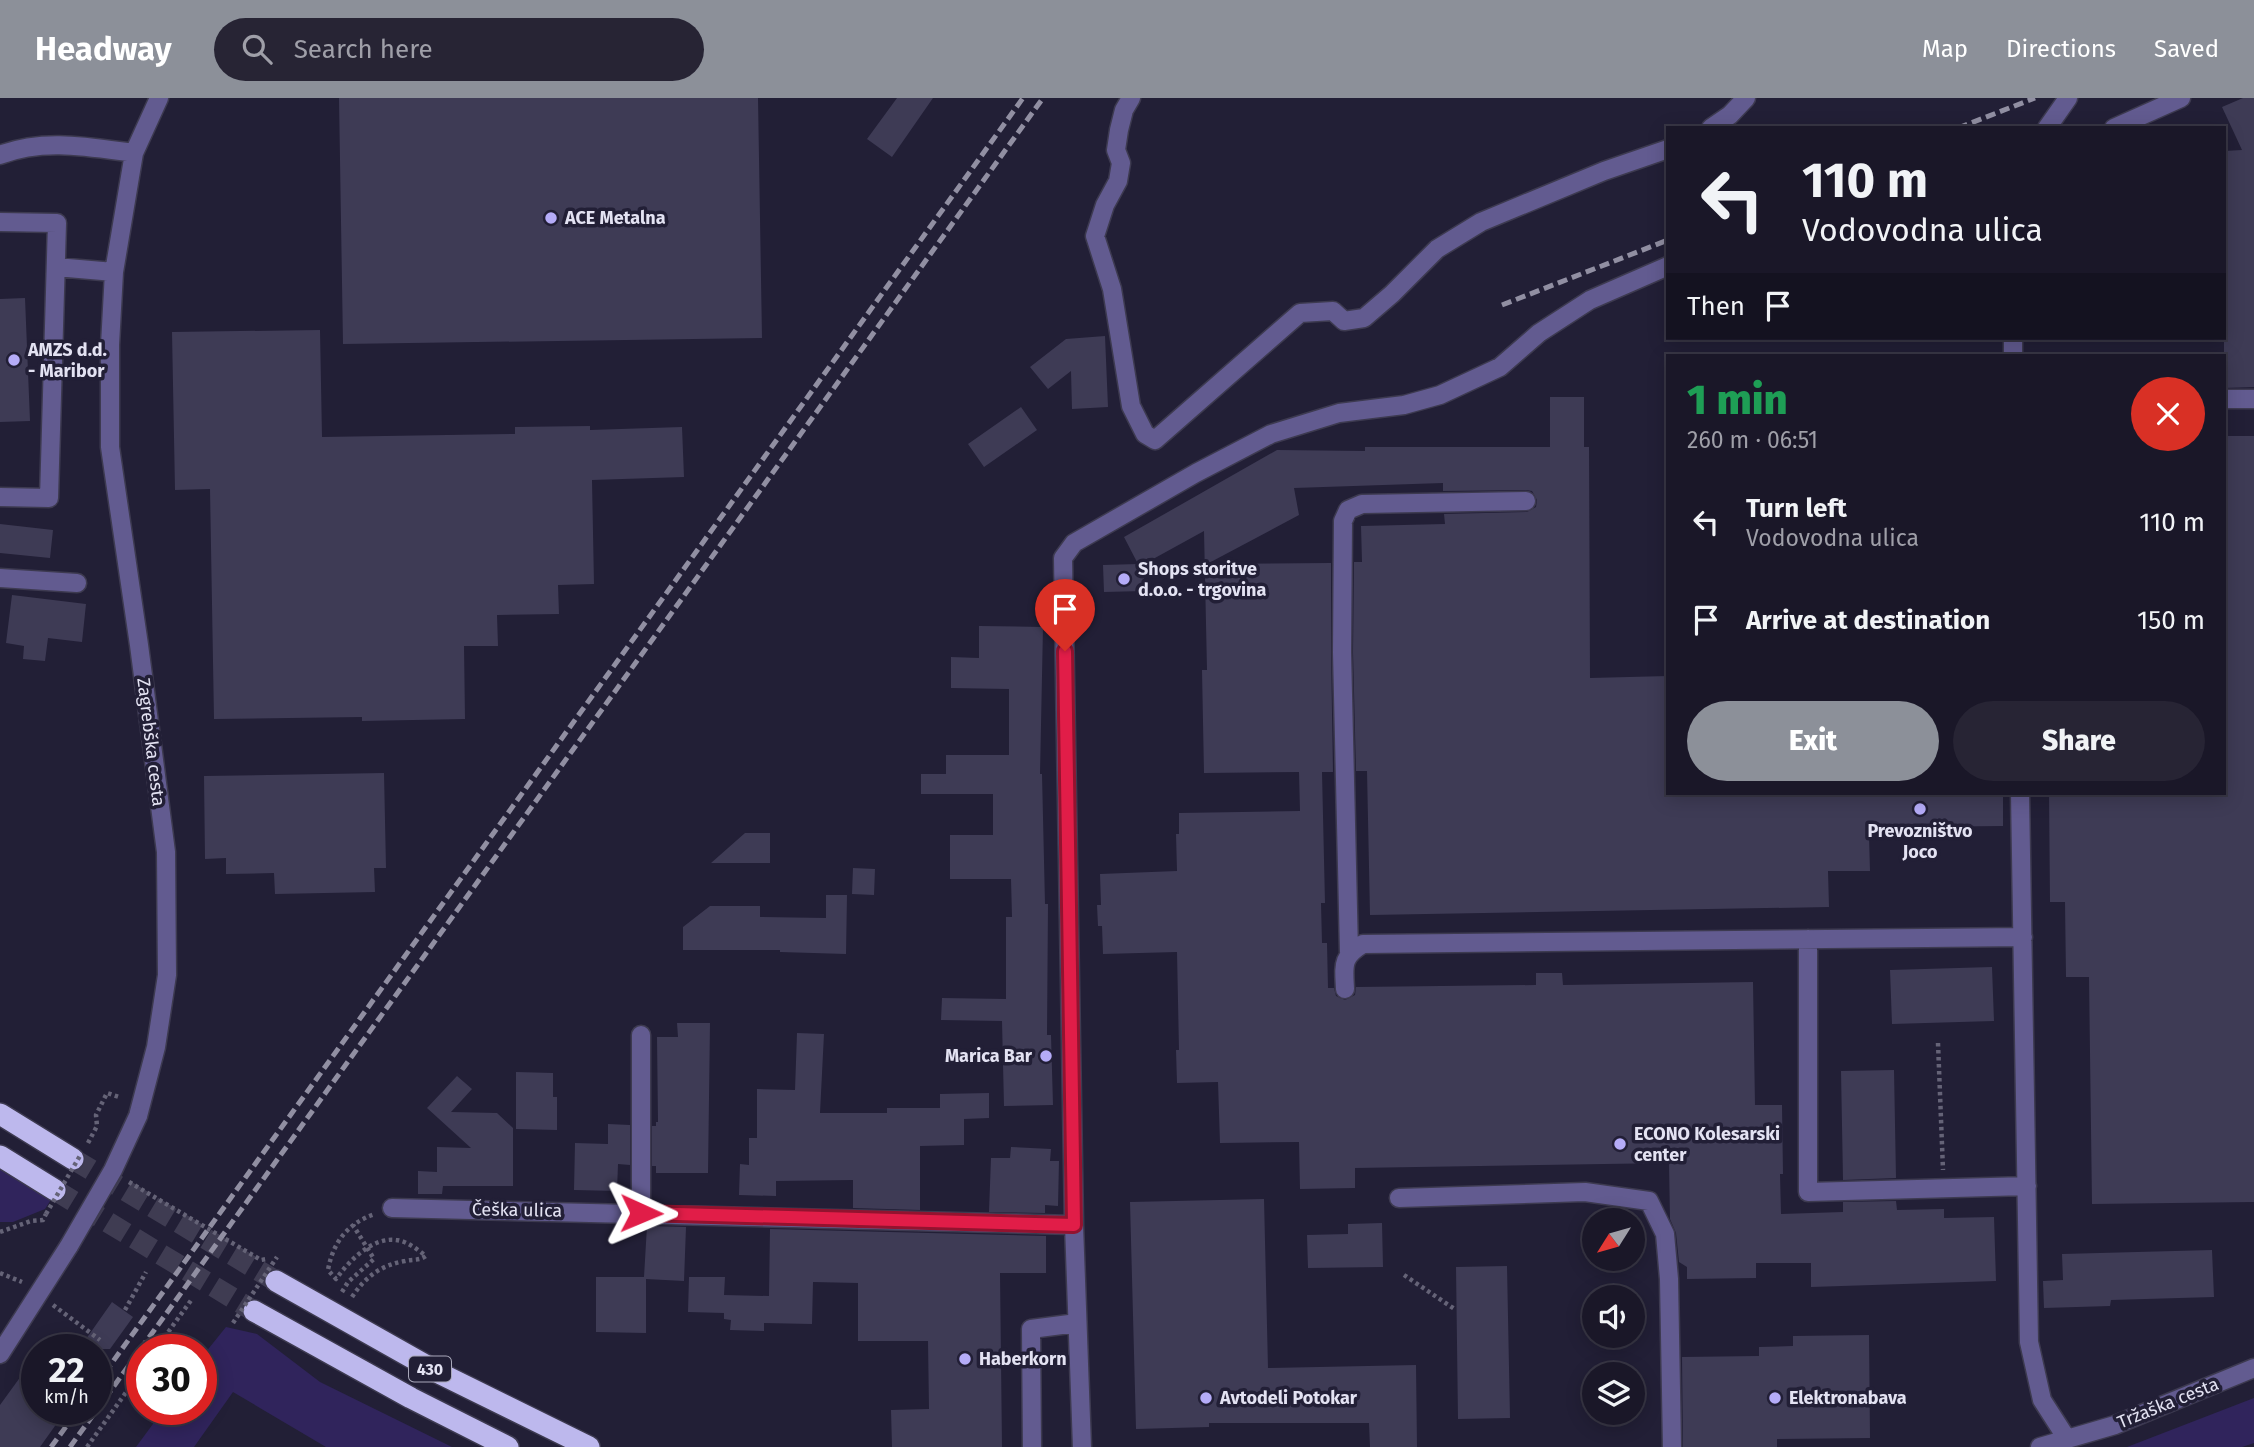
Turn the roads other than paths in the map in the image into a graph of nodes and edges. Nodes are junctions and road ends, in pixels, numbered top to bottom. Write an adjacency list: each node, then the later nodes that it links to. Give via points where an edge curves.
1 (159, 98): 10 (street, Zagrebška cesta)
2 (1131, 98): 9 (street, via 1117,140 1118,181 1095,236 1112,289 1131,406 1145,433 1155,440 1300,313 1333,311 1344,321 1364,318 1437,249 1481,222)
3 (1746, 98): 6 (street)
4 (2068, 98): 7 (street)
5 (2181, 98): 8 (street)
6 (1714, 126)
7 (2047, 126)
8 (2118, 126)
9 (1666, 150)
10 (134, 153): 11 (street, via 65,144); 15 (street, Zagrebška cesta)
11 (0, 155)
12 (0, 222): 13 (street, via 57,223)
13 (56, 267): 15 (street); 18 (street, via 49,498)
14 (1666, 267): 36 (street, via 1590,300 1539,333 1500,367 1440,395 1405,405 1339,413 1271,434 1074,543 1063,558)
15 (114, 272): 40 (street, Zagrebška cesta, bridge, via 110,447 166,852 167,975 156,1047 138,1116 69,1246)
16 (2226, 399): 17 (street)
17 (2254, 399)
18 (0, 497)
19 (1526, 501): 25 (street, via 1362,504 1348,510 1343,521)
20 (0, 578): 21 (street)
21 (77, 583)
22 (2020, 795): 23 (street)
23 (2023, 937): 24 (street); 31 (street)
24 (1808, 939): 25 (street, via 1363,944); 31 (street, via 1808,1192)
25 (1349, 952): 26 (street, via 1344,964)
26 (1345, 989)
27 (641, 1035): 35 (street)
28 (0, 1114): 30 (highway)
29 (0, 1156): 32 (highway)
30 (82, 1158)
31 (2027, 1186): 42 (street, via 2029,1342 2042,1400)
32 (55, 1191)
33 (1399, 1198): 47 (street, via 1585,1192 1649,1200 1665,1234)
34 (393, 1208): 35 (street, Češka ulica)
35 (641, 1213): 36 (street, Češka ulica)
36 (1074, 1225): 39 (street)
37 (276, 1281): 44 (highway, 430, via 441,1374)
38 (254, 1311): 43 (highway, 430)
39 (1077, 1323): 45 (street, via 1031,1329); 46 (street)
40 (3, 1343)
41 (2254, 1368): 42 (street, Tržaška cesta, via 2115,1425)
42 (2067, 1439): 48 (street, Tržaška cesta)
43 (508, 1447)
44 (589, 1447)
45 (1032, 1447)
46 (1082, 1447)
47 (1672, 1447)
48 (2040, 1447)

